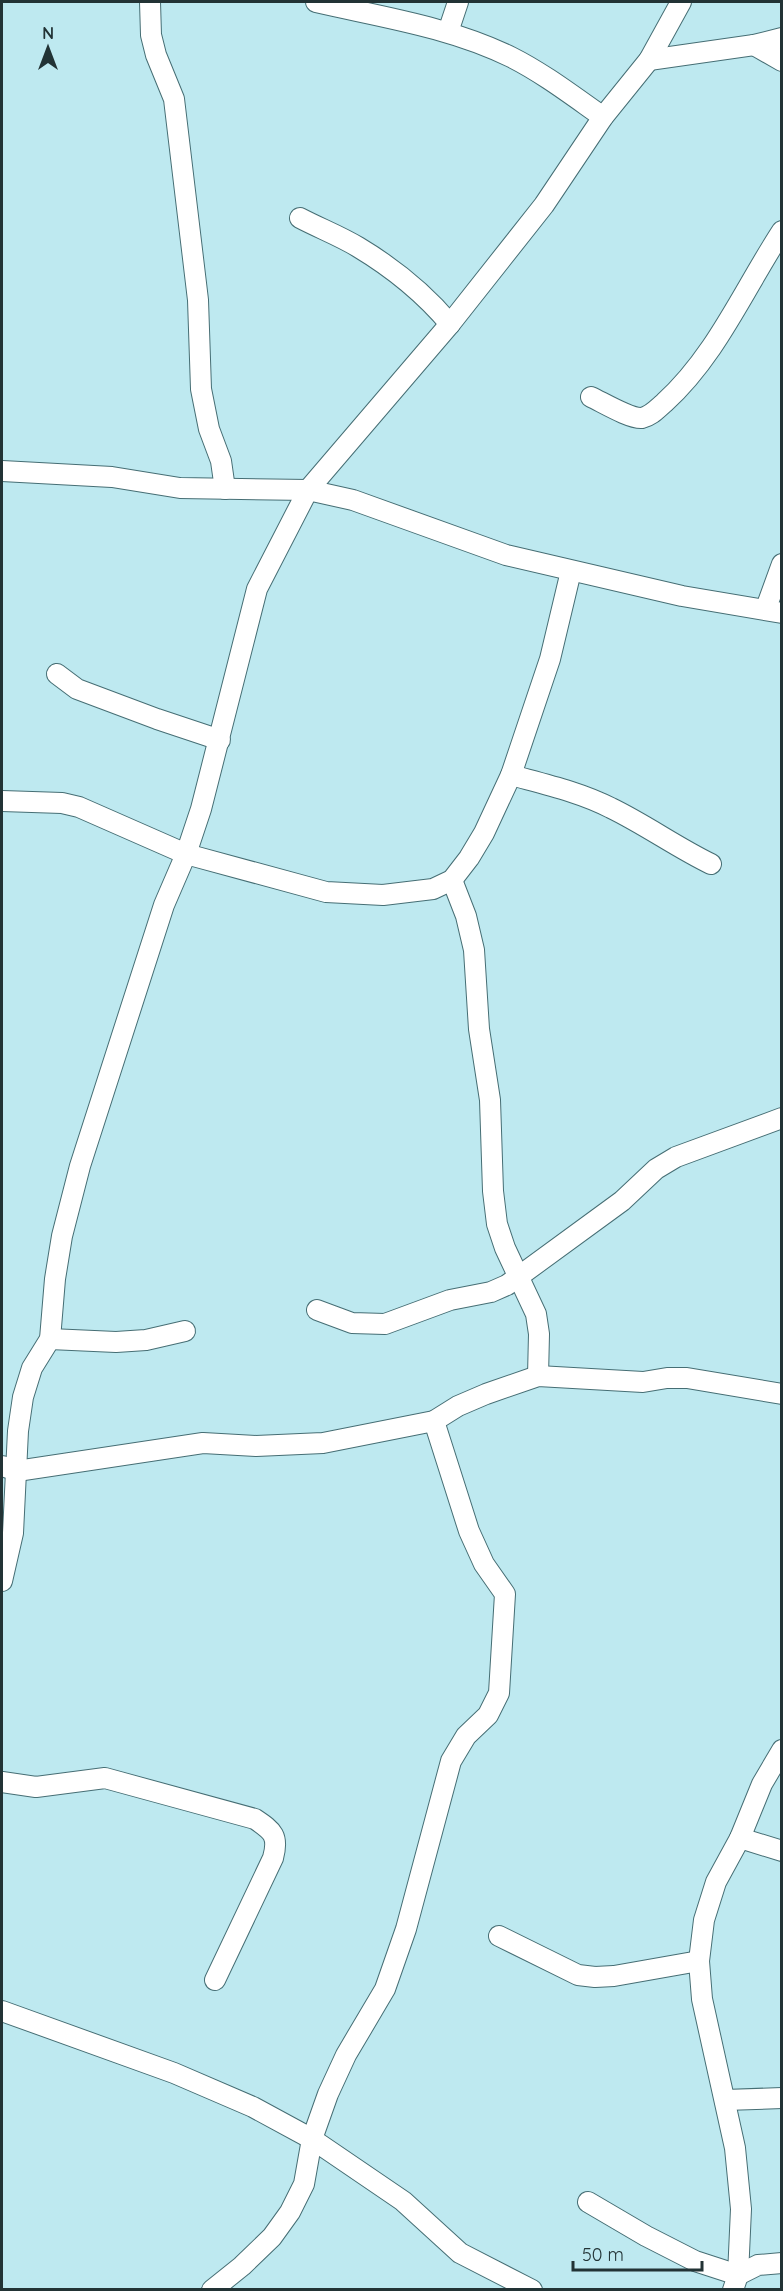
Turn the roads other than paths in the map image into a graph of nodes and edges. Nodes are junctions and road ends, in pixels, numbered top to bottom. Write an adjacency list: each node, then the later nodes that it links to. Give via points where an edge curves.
1 (150, 2): 16 (street, via 151,35 174,99 198,300 201,389)
2 (316, 2): 5 (street)
3 (458, 2): 5 (street)
4 (681, 2): 8 (street)
5 (448, 32): 10 (street, via 510,56)
6 (782, 38): 7 (street)
7 (754, 45): 8 (street); 9 (street)
8 (649, 60): 10 (street)
9 (782, 61)
10 (603, 117): 13 (street, via 544,205)
11 (300, 218): 13 (street, via 357,246 400,276)
12 (782, 231): 14 (street, via 694,372 650,416 636,418)
13 (450, 324): 17 (street)
14 (591, 397)
15 (2, 471): 16 (street)
16 (225, 489): 17 (street)
17 (308, 490): 19 (street, via 353,500 506,555); 22 (street, via 257,589)
18 (782, 564): 20 (street)
19 (571, 571): 20 (street, via 682,596); 23 (street, via 550,659)
20 (774, 610)
21 (57, 674): 22 (street, via 77,689)
22 (220, 740): 25 (street)
23 (511, 775): 26 (street, via 609,806); 27 (street, via 484,833)
24 (2, 801): 25 (street, via 79,807)
25 (186, 854): 27 (street, via 326,892 383,895 433,889); 32 (street, via 164,905 80,1166 62,1236)
26 (711, 864)
27 (452, 880): 29 (street, via 474,950 478,1029 490,1100 497,1224)
28 (782, 1118): 29 (street, via 676,1157 656,1169 622,1201)
29 (519, 1278): 30 (street, via 490,1292 450,1300 385,1324 352,1323); 33 (street, via 536,1314)
30 (317, 1310)
31 (185, 1331): 32 (street, via 116,1342)
32 (50, 1339): 36 (street, via 32,1368)
33 (538, 1376): 34 (street, via 643,1382 687,1378); 35 (street, via 458,1406)
34 (782, 1394)
35 (434, 1421): 36 (street, via 323,1443 203,1443); 48 (street, via 469,1531 484,1564 505,1594 499,1693 488,1715 466,1736 451,1761 406,1929 385,1989 346,2055)
36 (9, 1468): 37 (street, via 13,1533)
37 (2, 1581)
38 (782, 1750): 40 (street, via 762,1784)
39 (2, 1782): 44 (street, via 36,1787 105,1778 255,1818 272,1830 277,1845 273,1858)
40 (740, 1838): 41 (street); 43 (street, via 716,1882 704,1920)
41 (782, 1851)
42 (499, 1936): 43 (street, via 578,1975 614,1976)
43 (699, 1961): 47 (street, via 702,1999)
44 (215, 1980)
45 (2, 2011): 48 (street, via 174,2073 254,2107)
46 (782, 2098): 47 (street)
47 (725, 2100): 51 (street, via 741,2209)
48 (312, 2139): 52 (street, via 304,2184 290,2212 272,2237); 53 (street, via 403,2201 460,2253)
49 (588, 2202): 51 (street)
50 (782, 2263): 51 (street, via 758,2265)
51 (735, 2282)
52 (213, 2289)
53 (532, 2289)

